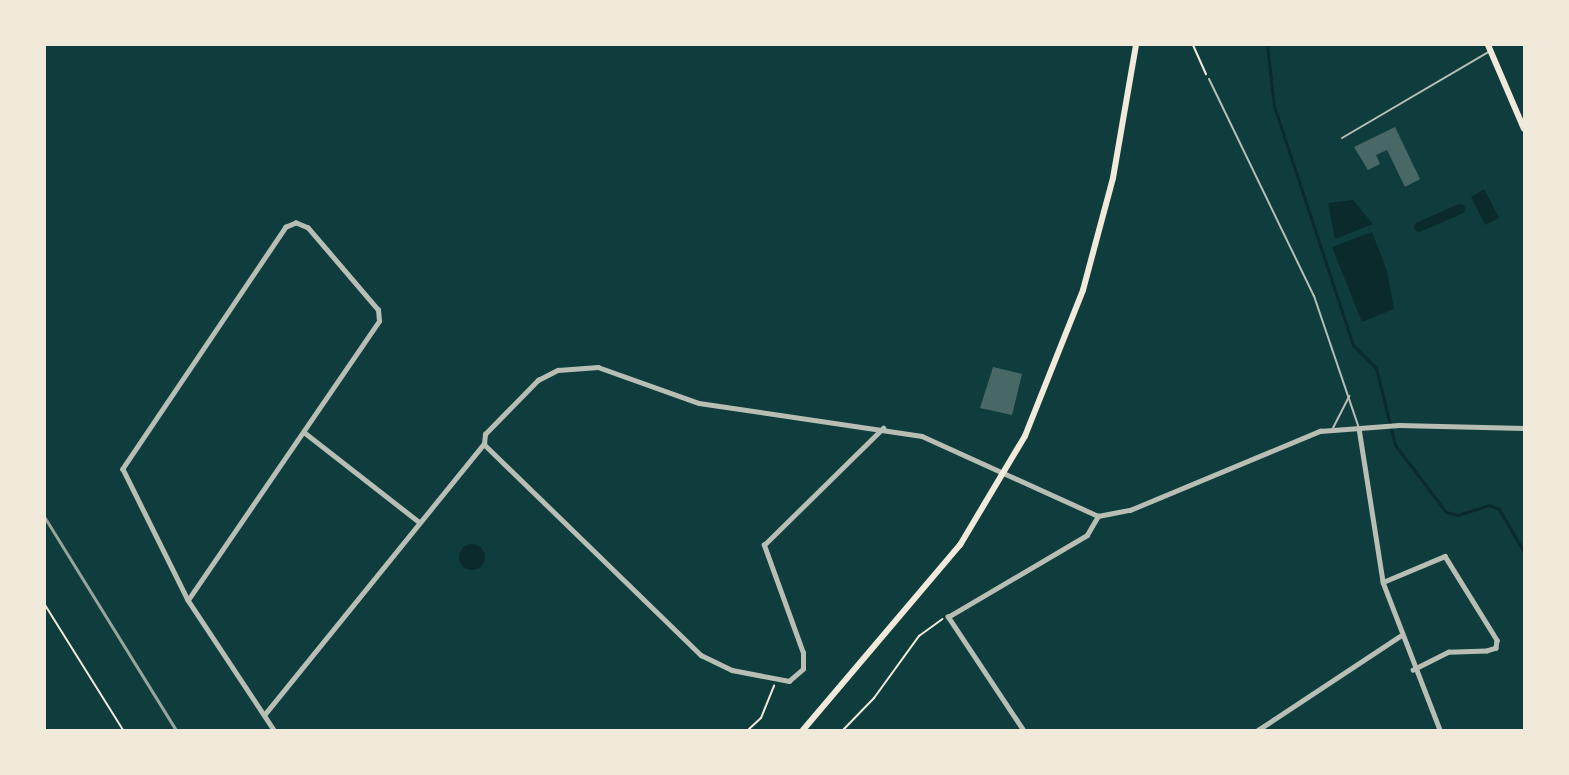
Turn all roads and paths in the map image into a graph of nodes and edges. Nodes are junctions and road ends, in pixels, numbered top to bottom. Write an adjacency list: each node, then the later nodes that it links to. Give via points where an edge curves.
1 (1136, 45): 14 (main road, via 1113,178 1083,290 1055,368)
2 (1193, 45): 4 (path)
3 (1489, 48): 5 (main road); 6 (lane)
4 (1209, 79): 7 (lane, via 1314,296)
5 (1524, 129)
6 (1341, 138)
7 (1349, 396): 9 (lane); 11 (lane)
8 (883, 428): 13 (street, via 699,403 616,373 577,366 538,380 485,434); 14 (street, via 944,443); 23 (street, via 764,545 803,652 798,676)
9 (1359, 428): 10 (street); 11 (street); 17 (street)
10 (1524, 428)
11 (1332, 429): 15 (street, via 1117,515)
12 (304, 432): 16 (street); 18 (street); 18 (street, via 379,321 378,310 308,228 296,223 286,227 123,469)
13 (484, 444): 16 (street); 23 (street, via 701,655)
14 (1005, 472): 15 (street, via 1076,510); 28 (main road, via 960,545)
15 (1098, 516): 20 (street, via 1087,535)
16 (418, 521): 24 (street)
17 (1383, 582): 21 (street); 22 (street, via 1445,556 1497,640 1496,648 1449,652)
18 (188, 600): 24 (street)
19 (45, 605): 25 (path)
20 (948, 617): 29 (path, via 919,636 874,699); 30 (street)
21 (1400, 636): 22 (street); 31 (street)
22 (1413, 670): 32 (street)
23 (774, 681): 27 (path, via 761,718)
24 (265, 714): 26 (street)
25 (123, 730)
26 (274, 730)
27 (748, 730)
28 (803, 730)
29 (843, 730)
30 (1023, 730)
31 (1258, 730)
32 (1440, 730)

